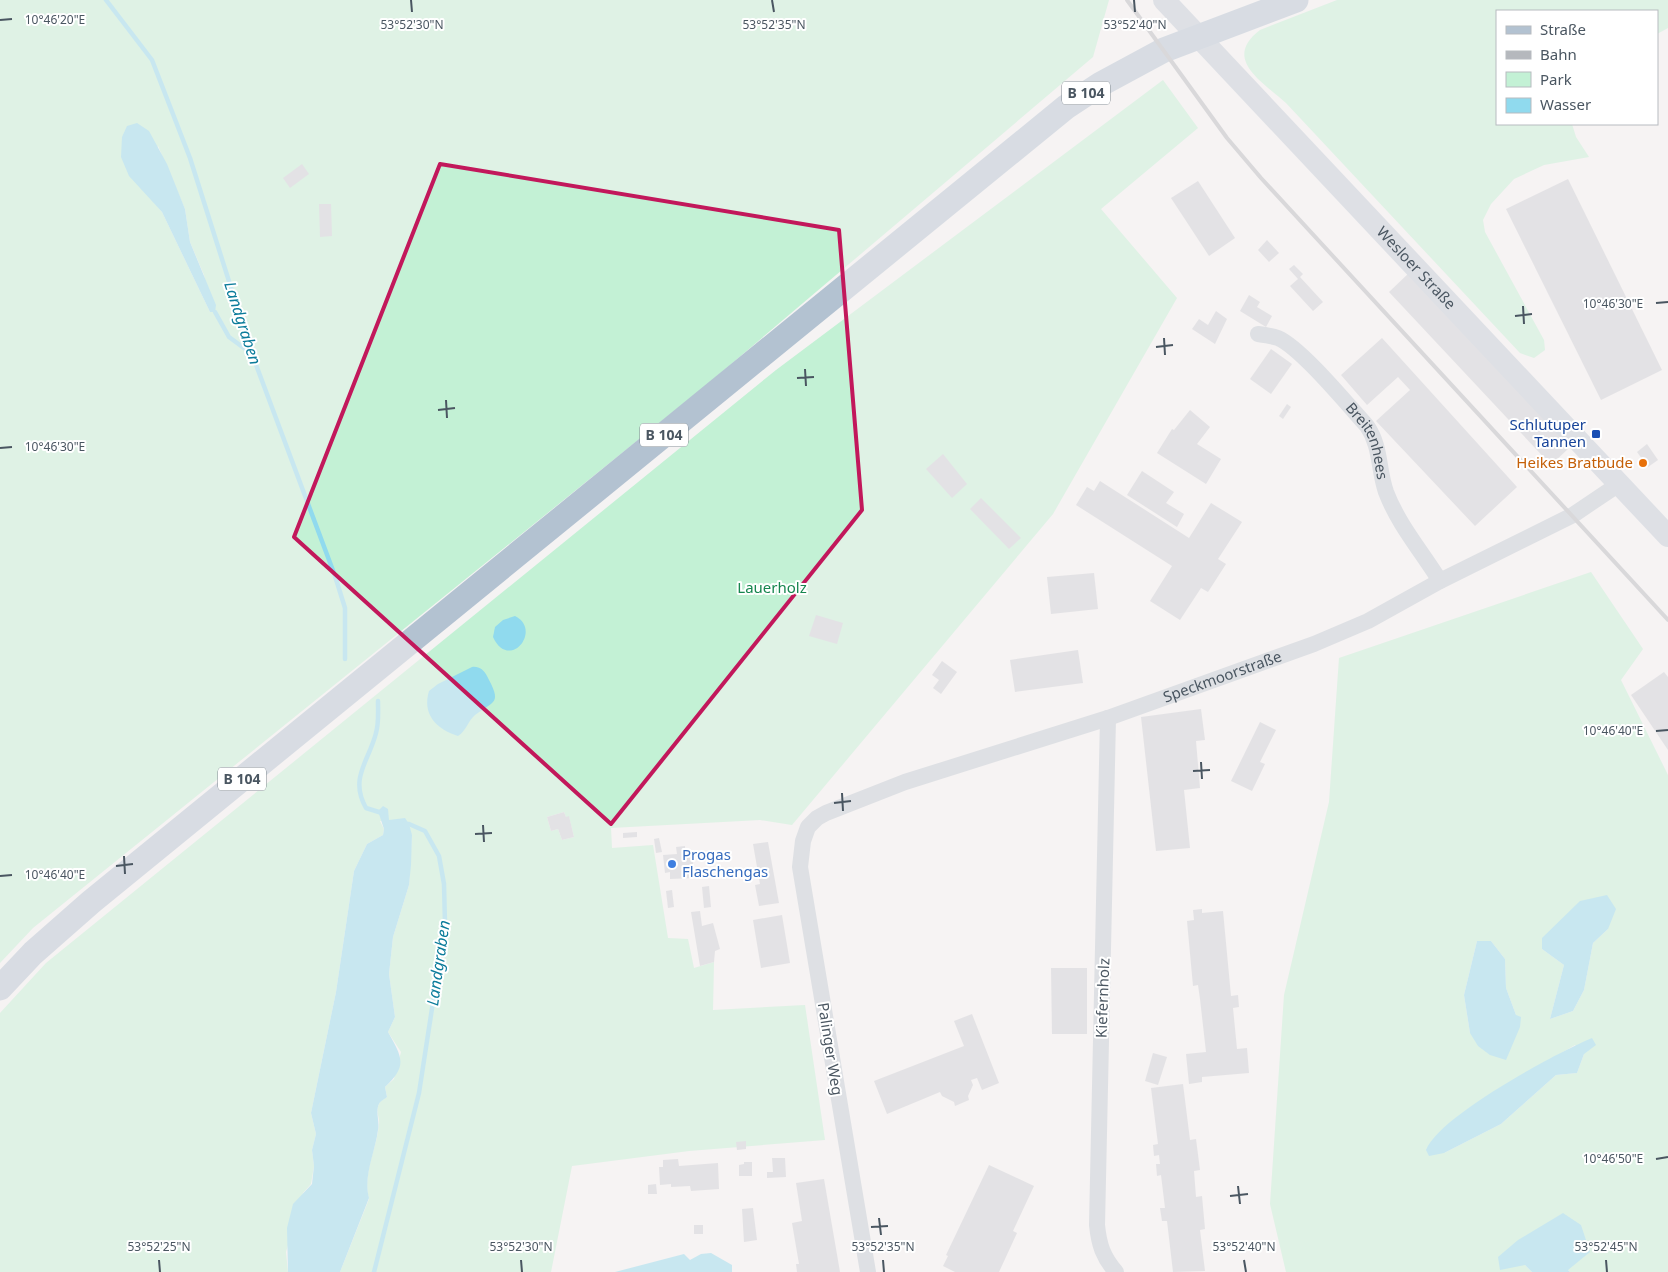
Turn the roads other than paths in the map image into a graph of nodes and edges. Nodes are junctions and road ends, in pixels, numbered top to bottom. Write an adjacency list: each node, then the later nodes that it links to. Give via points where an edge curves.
1 (1164, 0): 3 (street, Wesloer Straße)
2 (1296, 0): 3 (main road, B 104)
3 (1197, 37): 5 (street, Wesloer Straße); 10 (main road, B 104, via 1126,69 1066,107 91,902 33,953)
4 (1258, 334): 7 (street, Breitenhees, via 1278,338 1288,344 1367,426 1377,444 1385,490)
5 (1619, 484): 6 (street, Wesloer Straße); 7 (street, Speckmoorstraße, via 1572,515)
6 (1668, 536)
7 (1440, 581): 8 (street, Speckmoorstraße, via 1368,621 1314,644)
8 (1108, 718): 9 (street, Speckmoorstraße, via 856,800 817,818); 12 (street, Kiefernholz, via 1097,1225 1105,1259)
9 (808, 827): 11 (street, Palinger Weg, via 802,841 800,867)
10 (0, 988)
11 (868, 1272)
12 (1116, 1272)

